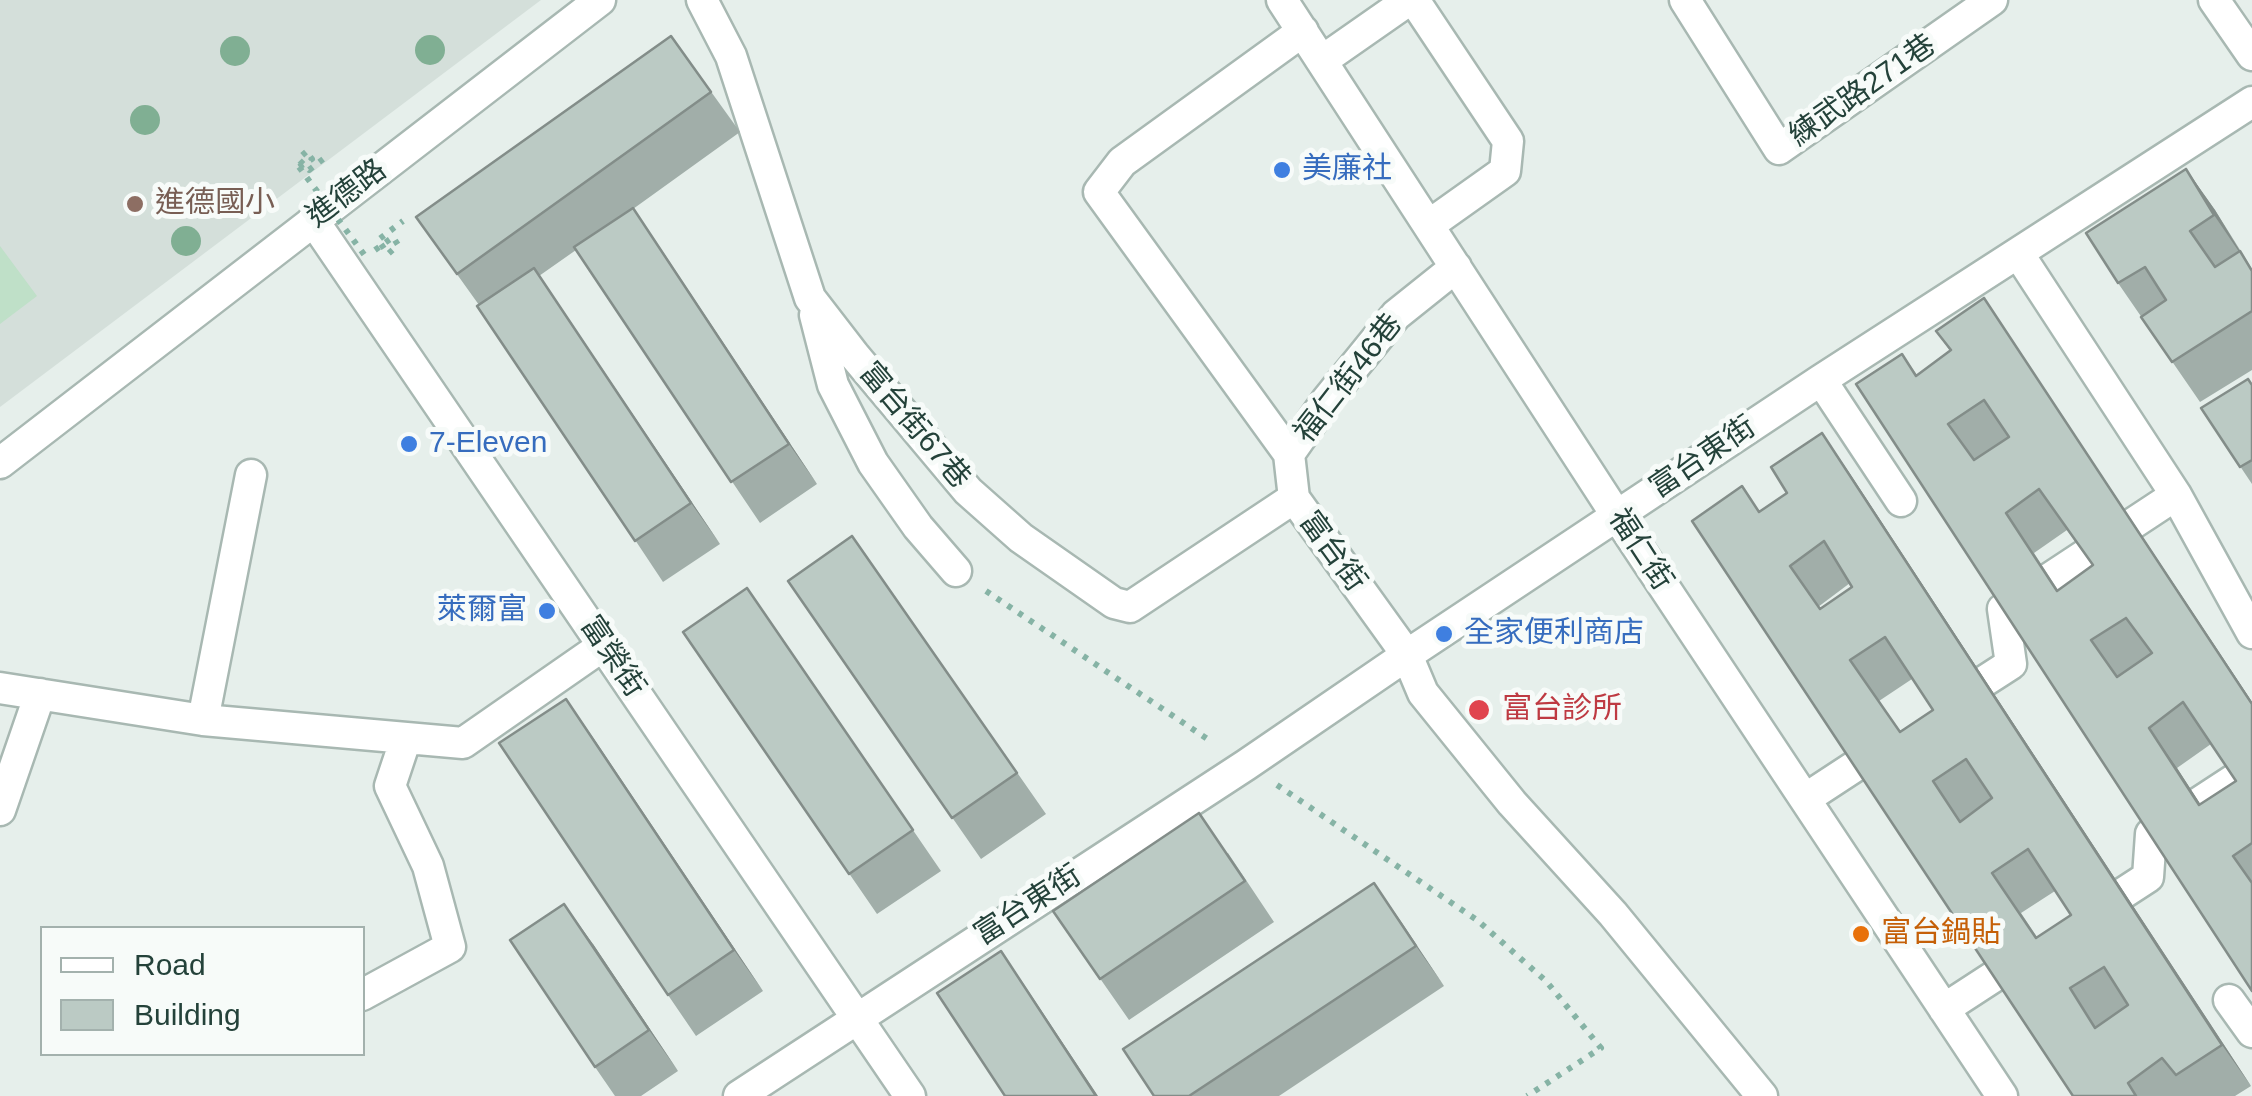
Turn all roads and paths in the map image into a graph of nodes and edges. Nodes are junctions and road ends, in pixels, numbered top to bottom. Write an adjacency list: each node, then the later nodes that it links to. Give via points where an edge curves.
1 (600, 0): 13 (street, 進德路)
2 (702, 0): 18 (street, 富台街67巷, via 731,56)
3 (1282, 0): 8 (street, 福仁街)
4 (1412, 0): 10 (street); 15 (street, via 1508,140 1505,172)
5 (1684, 0): 6 (street, 練武路271巷, via 1779,149)
6 (1992, 0)
7 (2214, 0): 9 (street)
8 (1303, 31): 10 (street, 福仁街); 20 (street, via 1122,162 1100,192)
9 (2252, 55)
10 (1323, 60): 15 (street, 福仁街)
11 (2252, 102): 16 (street, 富台東街)
12 (326, 157): 14 (path, bridge, via 308,170 298,159 306,152 312,159 298,168 366,257 379,247 392,237 398,245 388,254 378,240)
13 (313, 220): 21 (street, 進德路); 29 (street, 富榮街)
14 (403, 221)
15 (1429, 225): 17 (street, 福仁街)
16 (2018, 253): 19 (street, 富台東街); 23 (street)
17 (1456, 267): 20 (street, 福仁街46巷, via 1396,315); 26 (street, 福仁街)
18 (810, 298): 24 (street, 富台街67巷, via 968,491 1114,603 1130,607); 27 (street, via 834,386 873,463)
19 (1821, 380): 25 (street); 26 (street, 富台東街)
20 (1290, 454): 24 (street, 富台街)
21 (0, 463)
22 (251, 475): 33 (street)
23 (2176, 495): 28 (street); 37 (street, via 2004,608 2011,664)
24 (1294, 498): 30 (street, 富台街)
25 (1901, 501)
26 (1617, 516): 30 (street, 富台東街); 37 (street, 福仁街)
27 (956, 571): 35 (path)
28 (2252, 633)
29 (604, 645): 34 (street, via 463,743); 42 (street, 富榮街)
30 (1406, 655): 35 (street, 富台東街); 47 (street, 富台街, via 1423,693 1512,804 1613,914)
31 (0, 688): 32 (street)
32 (40, 694): 33 (street); 38 (street)
33 (203, 720): 34 (street)
34 (406, 738): 39 (street, via 390,786 428,866 450,947)
35 (1246, 765): 42 (street, 富台東街); 46 (path, via 1476,920 1546,981 1601,1048)
36 (2252, 768): 41 (street, via 2151,834 2148,877)
37 (1805, 800): 41 (street, 福仁街)
38 (0, 810)
39 (365, 993)
40 (2229, 1000): 43 (street)
41 (1944, 1009): 48 (street, 福仁街)
42 (857, 1017): 44 (street, 富台東街); 45 (street, 富榮街)
43 (2252, 1032)
44 (739, 1096)
45 (910, 1096)
46 (1527, 1096)
47 (1762, 1096)
48 (2002, 1096)

